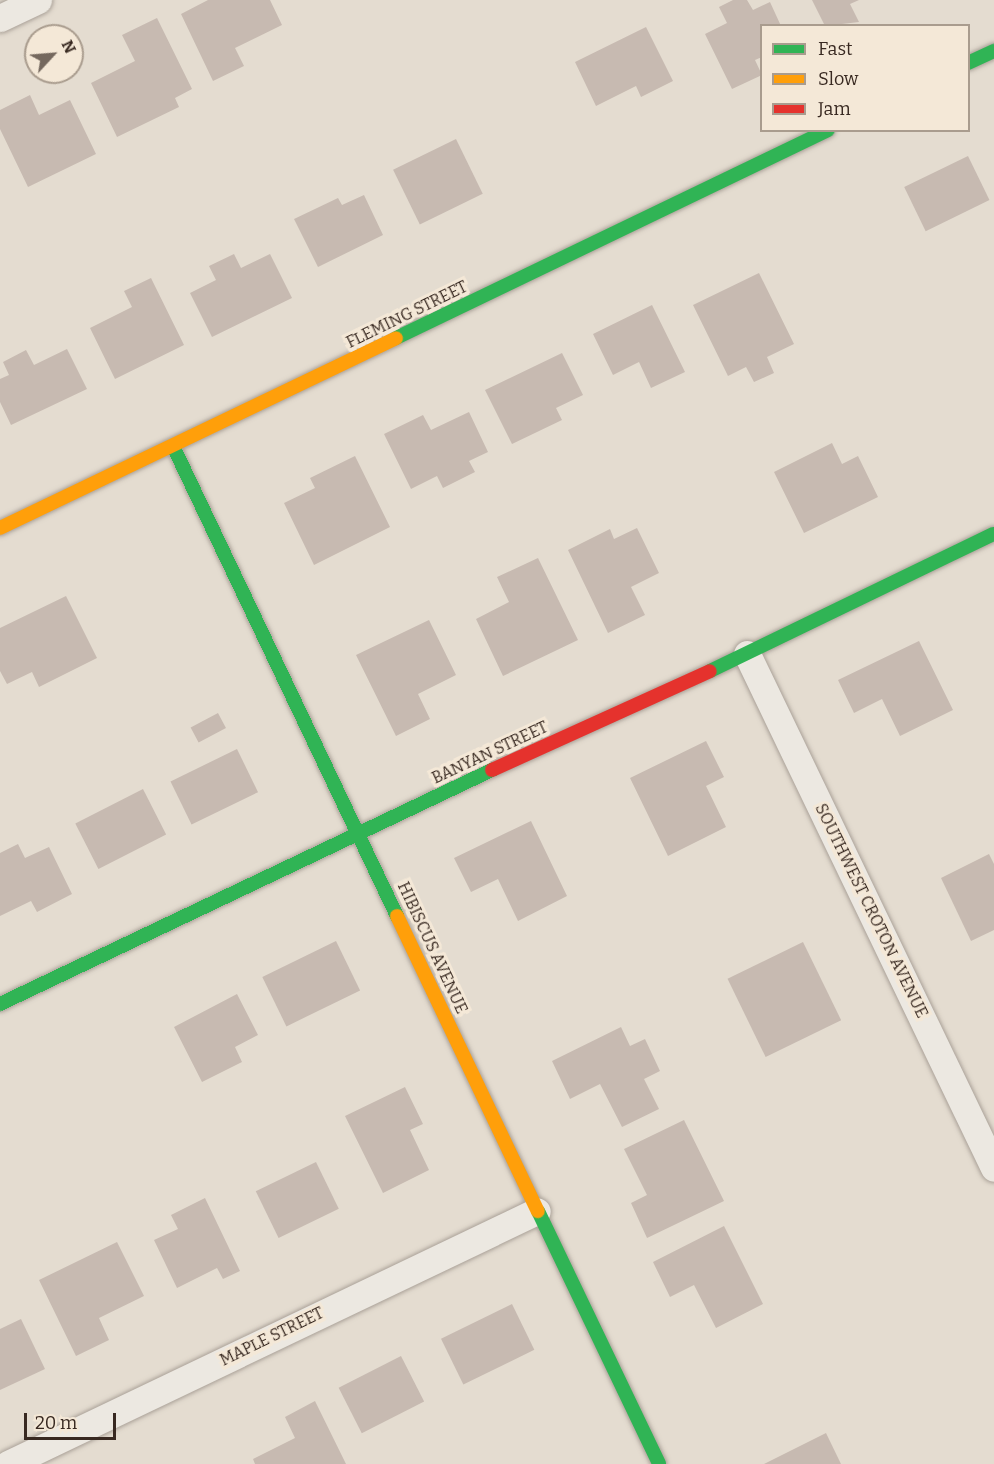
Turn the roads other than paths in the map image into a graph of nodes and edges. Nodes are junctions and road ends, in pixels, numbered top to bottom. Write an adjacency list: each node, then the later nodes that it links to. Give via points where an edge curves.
1 (38, 0): 2 (street)
2 (0, 18)
3 (994, 51): 4 (street)
4 (970, 63)
5 (824, 132): 6 (street, FLEMING STREET)
6 (173, 446): 7 (street, FLEMING STREET); 10 (street, HIBISCUS AVENUE)
7 (0, 528)
8 (994, 534): 9 (street, BANYAN STREET)
9 (747, 654): 10 (street, BANYAN STREET); 12 (street, SOUTHWEST CROTON AVENUE)
10 (358, 831): 11 (street, BANYAN STREET); 13 (street, HIBISCUS AVENUE)
11 (0, 1004)
12 (994, 1168)
13 (537, 1210): 14 (street, MAPLE STREET); 15 (street, HIBISCUS AVENUE)
14 (8, 1464)
15 (659, 1464)

